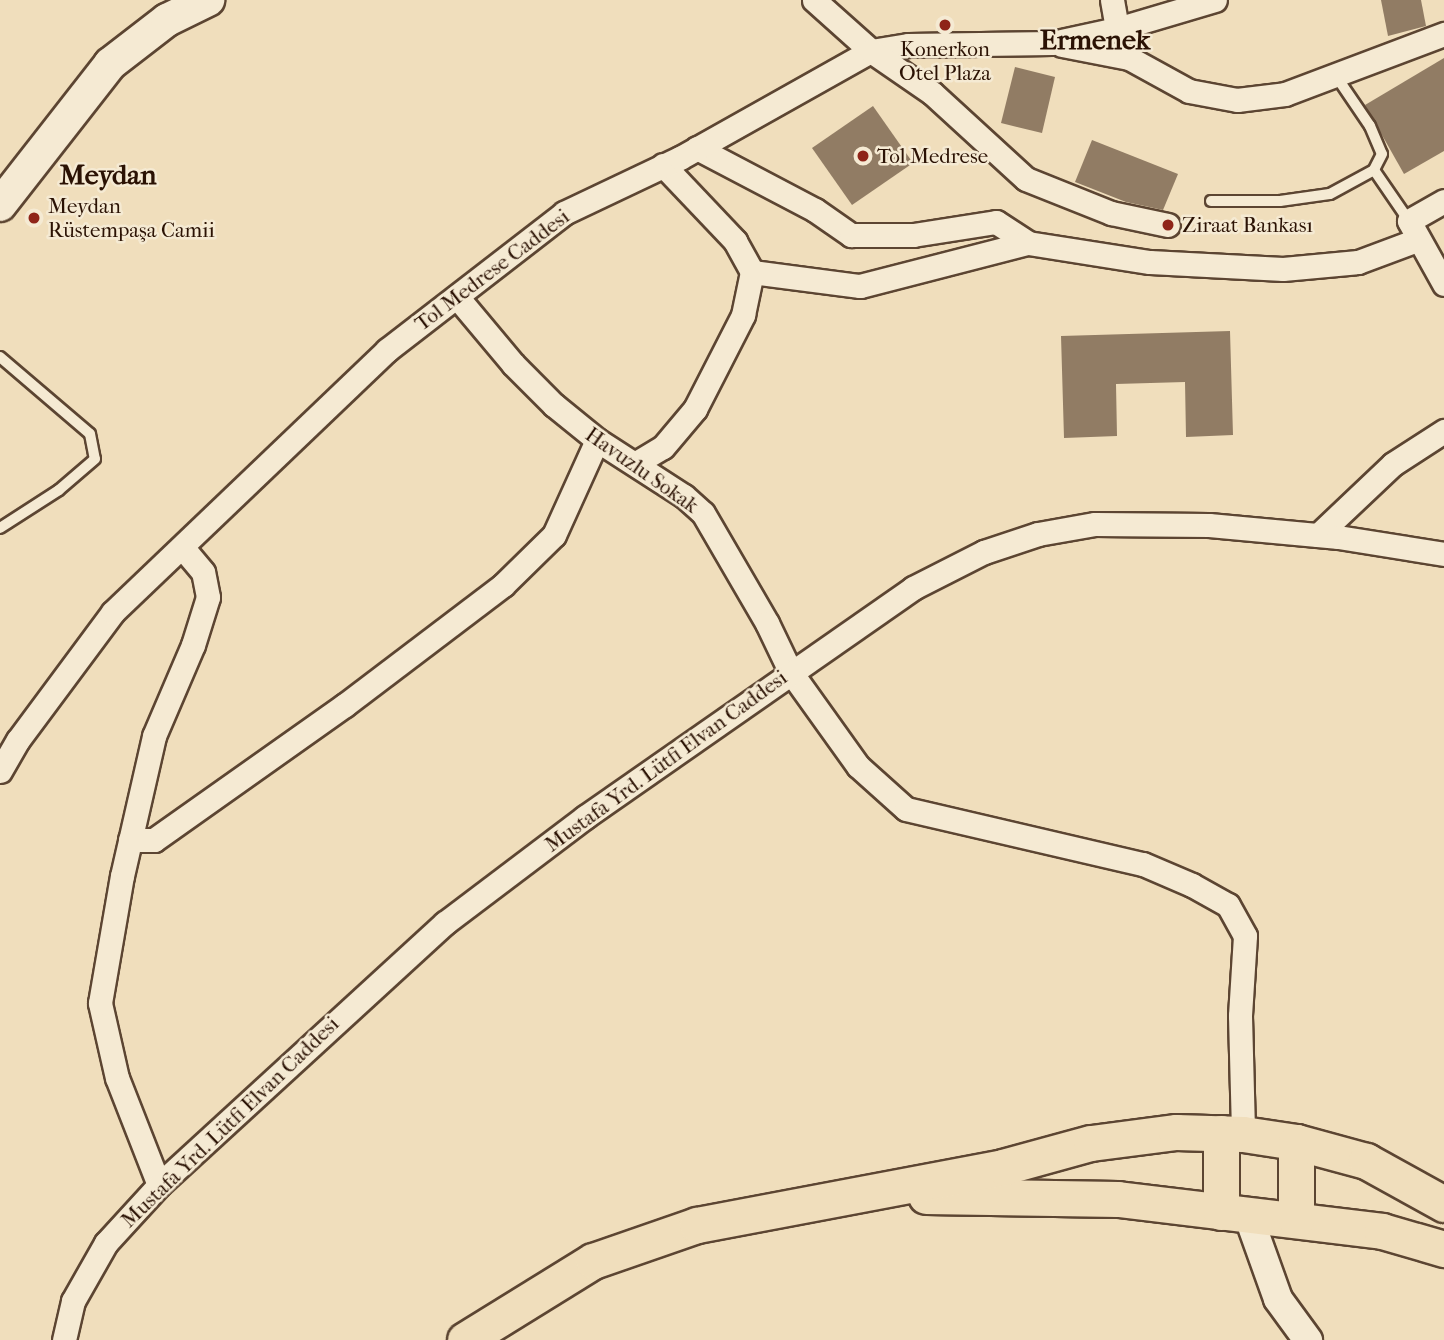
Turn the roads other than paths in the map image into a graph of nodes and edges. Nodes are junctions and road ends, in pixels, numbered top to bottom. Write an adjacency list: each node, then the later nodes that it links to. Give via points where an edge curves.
1 (208, 0): 15 (main road, via 167,20 110,64)
2 (814, 0): 8 (street)
3 (1112, 0): 5 (street)
4 (1215, 0): 5 (street)
5 (1117, 29): 7 (street)
6 (1444, 34): 9 (street)
7 (1052, 43): 8 (street, Tol Medrese Caddesi, via 908,45); 9 (street, via 1129,58 1189,91 1237,100 1285,94)
8 (871, 51): 10 (street, Tol Medrese Caddesi); 16 (street, via 932,93 1026,179 1111,213)
9 (1336, 76): 12 (lane, via 1370,126 1382,154)
10 (697, 148): 11 (street, Tol Medrese Caddesi); 18 (street, via 816,211 851,235 913,235 996,222)
11 (663, 165): 19 (street, via 735,241); 21 (street, Tol Medrese Caddesi, via 564,213)
12 (1374, 170): 13 (lane, via 1330,194 1280,201); 17 (lane)
13 (1211, 201)
14 (1444, 201): 17 (street)
15 (0, 205)
16 (1168, 225)
17 (1413, 231): 18 (street, via 1357,261 1283,269 1150,262); 20 (street)
18 (1028, 243): 19 (street, via 860,286)
19 (752, 272): 25 (street, via 743,315 695,409 663,447)
20 (1444, 284)
21 (457, 297): 24 (street, Havuzlu Sokak, via 513,364); 28 (street, Tol Medrese Caddesi, via 387,350)
22 (0, 357): 26 (lane, via 90,434 95,458 59,490)
23 (1444, 431): 27 (street, via 1393,464)
24 (597, 440): 25 (street, Havuzlu Sokak); 32 (street, via 554,535 503,585 345,705 154,840)
25 (636, 463): 30 (street, Havuzlu Sokak, via 703,513)
26 (0, 528)
27 (1318, 535): 29 (street, Mustafa Yrd. Lütfi Elvan Caddesi); 30 (street, Mustafa Yrd. Lütfi Elvan Caddesi, via 1209,525 1095,524 1038,534 984,552 913,588)
28 (183, 548): 31 (street, Tol Medrese Caddesi, via 113,612); 32 (street, via 203,572 208,597 154,736)
29 (1444, 555)
30 (790, 671): 33 (street, Havuzlu Sokak, via 858,766 906,809 1143,864 1228,905 1245,936); 35 (street, Mustafa Yrd. Lütfi Elvan Caddesi, via 445,923)
31 (0, 771)
32 (130, 840): 35 (street, via 100,1003 117,1078)
33 (1232, 1134): 34 (main road); 36 (main road, via 1176,1132 1091,1143 1003,1167); 38 (main road)
34 (1296, 1142): 37 (main road, via 1366,1161); 39 (main road)
35 (159, 1185): 41 (street, Mustafa Yrd. Lütfi Elvan Caddesi, via 106,1243 73,1301)
36 (860, 1193): 38 (main road, via 1118,1199); 42 (main road, via 697,1225 593,1261)
37 (1444, 1204)
38 (1234, 1214): 39 (main road); 43 (street, via 1278,1299)
39 (1296, 1220): 40 (main road, via 1382,1231)
40 (1444, 1250)
41 (64, 1340)
42 (466, 1340)
43 (1308, 1340)

